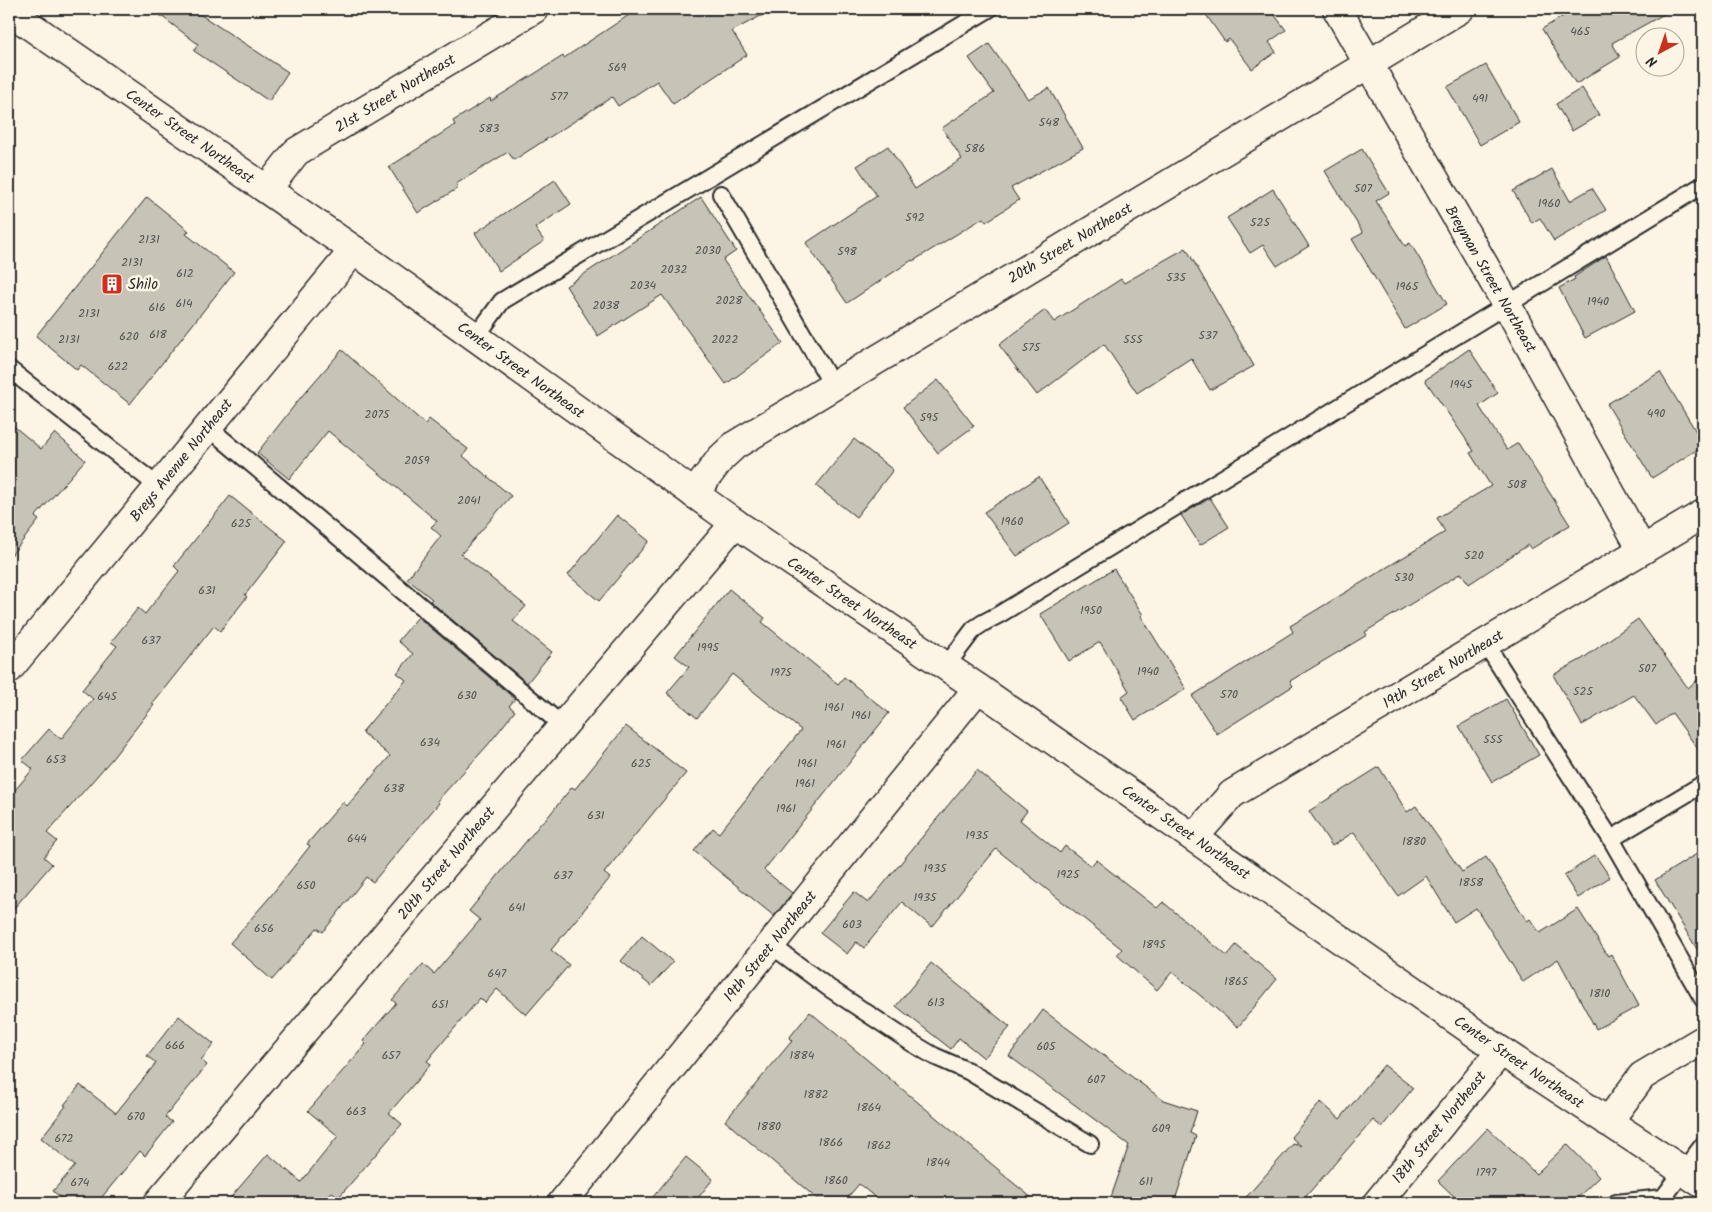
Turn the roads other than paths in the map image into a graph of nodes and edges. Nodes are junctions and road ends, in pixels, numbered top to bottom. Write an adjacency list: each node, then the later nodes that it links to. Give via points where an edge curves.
1 (534, 9): 8 (street, 21st Street Northeast, via 296,152)
2 (989, 9): 12 (lane, via 502,301)
3 (1337, 9): 6 (street, Breyman Street Northeast)
4 (1460, 9): 6 (street, 20th Street Northeast)
5 (9, 11): 8 (street, Center Street Northeast)
6 (1368, 64): 11 (street, Breyman Street Northeast); 14 (street, 20th Street Northeast)
7 (1703, 184): 11 (lane)
8 (267, 189): 10 (street, Center Street Northeast)
9 (721, 194): 14 (lane)
10 (354, 250): 12 (street, Center Street Northeast); 15 (street, Breys Avenue Northeast)
11 (1507, 305): 20 (street, Breyman Street Northeast); 22 (lane, via 983,623 974,629)
12 (475, 338): 17 (street, Center Street Northeast)
13 (9, 369): 16 (lane)
14 (832, 386): 17 (street, 20th Street Northeast, via 735,445)
15 (208, 427): 16 (street, Breys Avenue Northeast); 25 (lane)
16 (159, 487): 23 (street, Breys Avenue Northeast)
17 (694, 494): 19 (street, Center Street Northeast)
18 (1703, 514): 20 (street, 19th Street Northeast)
19 (735, 524): 22 (street, Center Street Northeast); 25 (street, 20th Street Northeast)
20 (1642, 550): 21 (street, 19th Street Northeast)
21 (1485, 643): 27 (street, 19th Street Northeast, via 1232,794); 28 (lane)
22 (946, 666): 24 (street, Center Street Northeast)
23 (9, 669)
24 (978, 688): 27 (street, Center Street Northeast); 29 (street, 19th Street Northeast)
25 (563, 726): 37 (street, 20th Street Northeast)
26 (1703, 784): 28 (lane)
27 (1194, 837): 32 (street, Center Street Northeast)
28 (1611, 838): 30 (lane)
29 (772, 944): 34 (lane, via 829,988 912,1043 968,1070); 38 (street, 19th Street Northeast)
30 (1703, 999)
31 (1702, 1044): 33 (street, via 1642,1076)
32 (1502, 1051): 33 (street, Center Street Northeast); 39 (street, 18th Street Northeast)
33 (1608, 1122): 36 (street, Center Street Northeast)
34 (1090, 1144)
35 (1703, 1145): 36 (lane)
36 (1694, 1178): 40 (lane, via 1663,1198)
37 (158, 1203)
38 (562, 1203)
39 (1377, 1203)
40 (1616, 1203)

